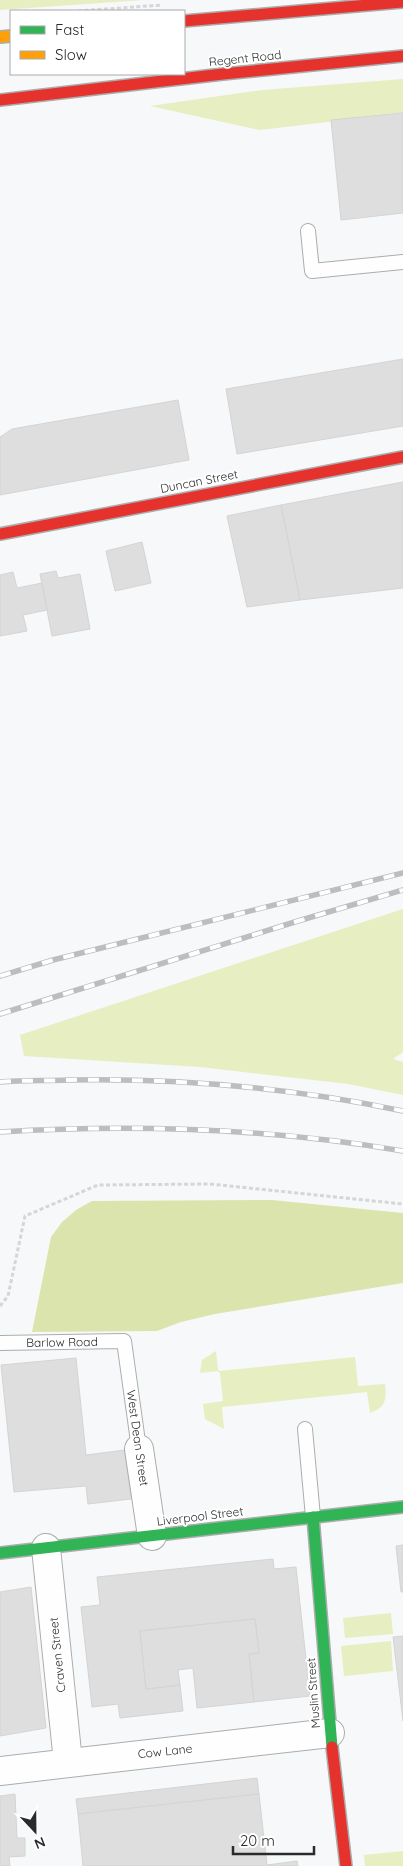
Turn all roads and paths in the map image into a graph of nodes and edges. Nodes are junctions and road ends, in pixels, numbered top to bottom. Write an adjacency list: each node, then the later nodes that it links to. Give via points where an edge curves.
1 (403, 2): 4 (main road)
2 (164, 4): 3 (path)
3 (90, 10)
4 (185, 21)
5 (403, 56): 6 (main road, Regent Road)
6 (18, 99): 7 (main road, Regent Road); 8 (main road)
7 (0, 100)
8 (0, 106)
9 (308, 231): 10 (lane, via 312,271)
10 (403, 262)
11 (403, 457): 12 (main road, Duncan Street)
12 (0, 534)
13 (403, 1204): 14 (path, via 210,1184 98,1186 25,1216 8,1296)
14 (0, 1306)
15 (124, 1341): 16 (lane, Barlow Road); 18 (lane, West Dean Street)
16 (0, 1343)
17 (305, 1430): 20 (lane)
18 (139, 1449): 21 (street, West Dean Street)
19 (403, 1507): 20 (main road, Liverpool Street)
20 (313, 1517): 21 (main road, Liverpool Street); 24 (main road, Muslin Street)
21 (152, 1536): 22 (main road, Liverpool Street)
22 (46, 1548): 23 (main road, Liverpool Street); 25 (street, Craven Street)
23 (0, 1553)
24 (330, 1733): 25 (street, Cow Lane); 27 (main road, Muslin Street)
25 (68, 1762): 26 (street, Cow Lane)
26 (0, 1771)
27 (346, 1866)

